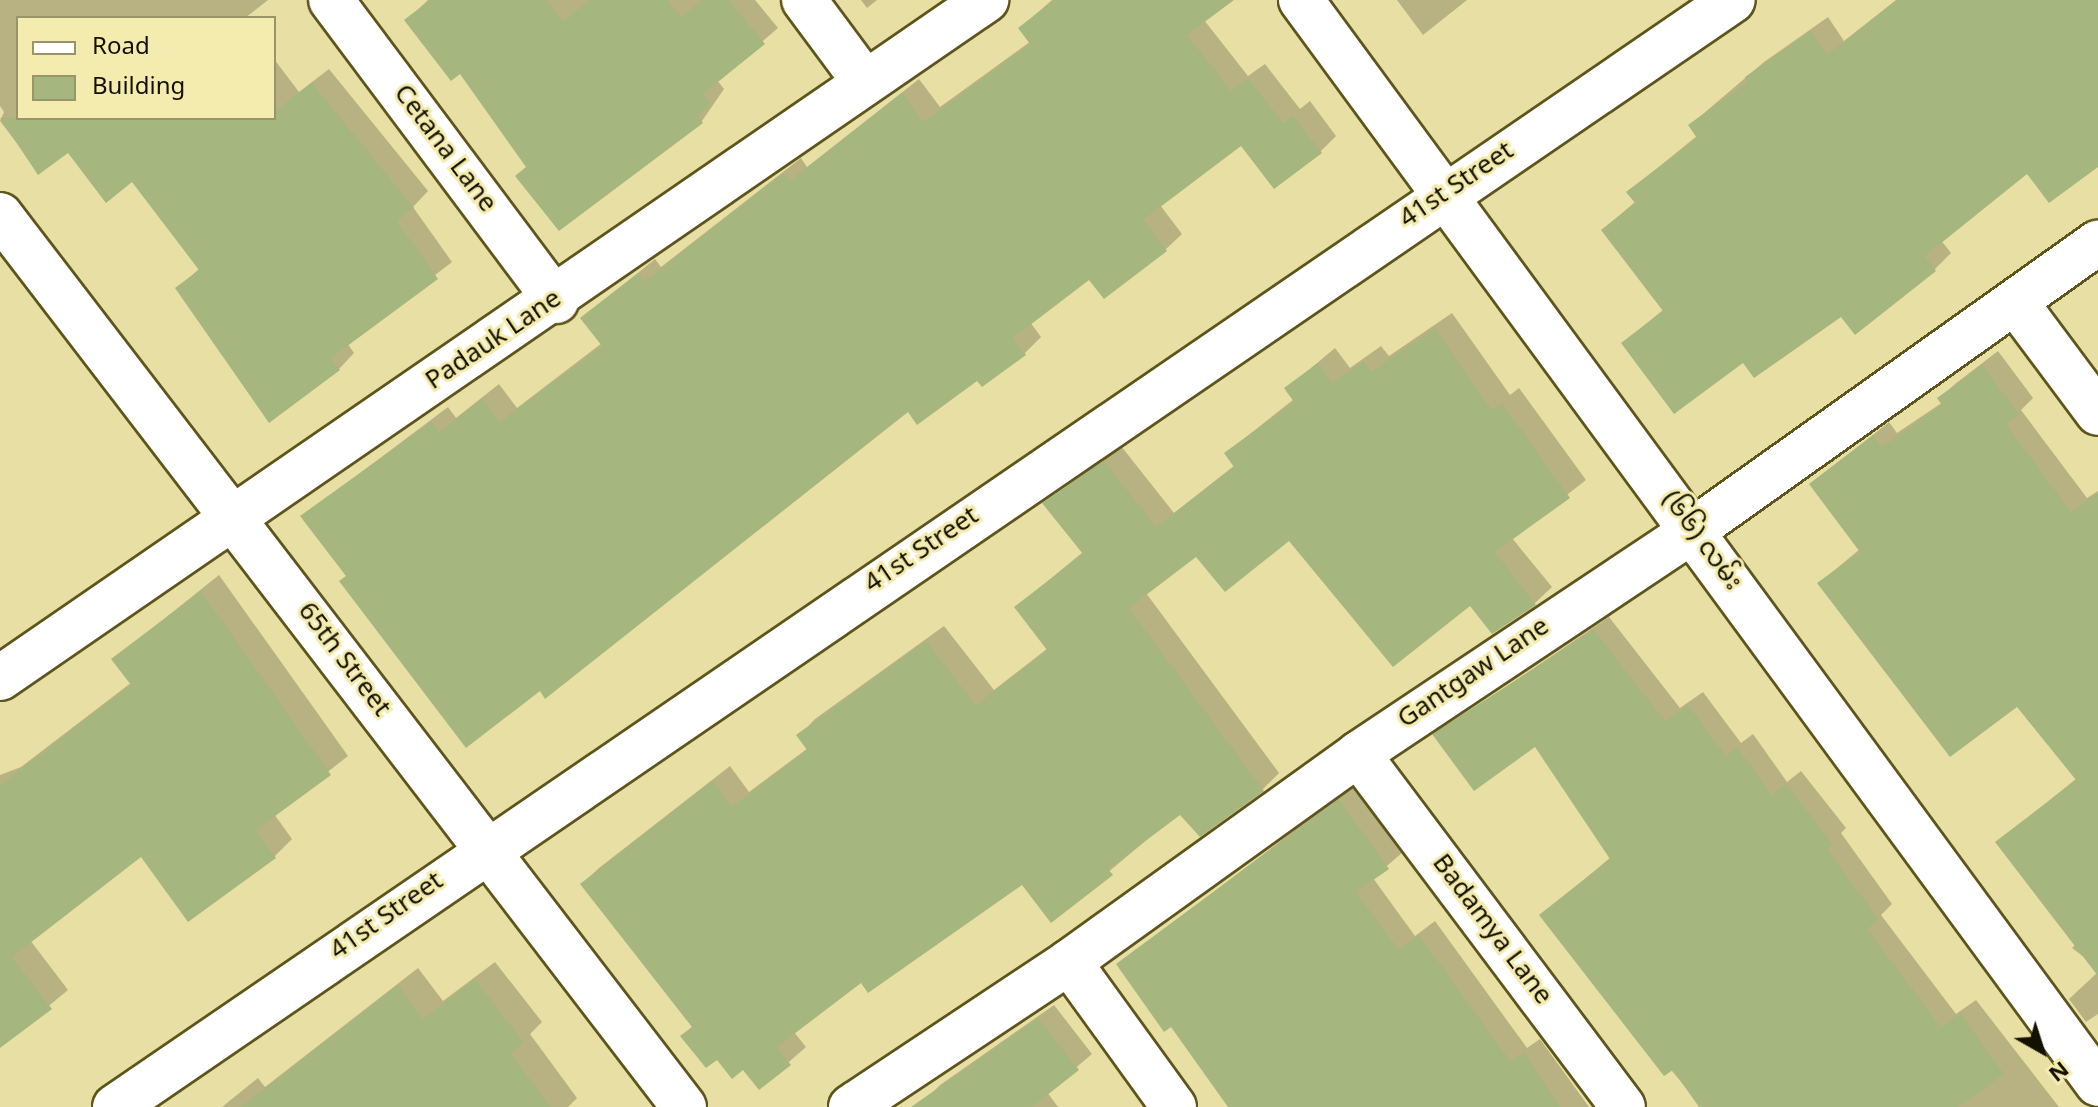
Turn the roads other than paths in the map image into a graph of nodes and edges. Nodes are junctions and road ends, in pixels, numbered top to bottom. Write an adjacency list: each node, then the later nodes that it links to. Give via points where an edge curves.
1 (331, 0): 10 (street, Cetana Lane)
2 (804, 0): 6 (street)
3 (986, 0): 6 (street, Padauk Lane)
4 (1301, 0): 7 (street, (၆၆) လမ်း)
5 (1733, 0): 7 (street, 41st Street)
6 (865, 82): 10 (street, Padauk Lane)
7 (1446, 195): 14 (street, (၆၆) လမ်း); 17 (street, 41st Street)
8 (0, 215): 13 (street, 65th Street)
9 (2098, 243): 11 (street, Gantgaw Lane)
10 (556, 301): 13 (street, Padauk Lane)
11 (2016, 303): 12 (street); 14 (street, Gantgaw Lane)
12 (2098, 413)
13 (236, 518): 15 (street, Padauk Lane); 17 (street, 65th Street)
14 (1692, 531): 16 (street, Gantgaw Lane); 19 (street, (၆၆) လမ်း)
15 (0, 678)
16 (1358, 754): 18 (street, Gantgaw Lane); 24 (street, Badamya Lane)
17 (485, 852): 20 (street, 41st Street); 21 (street, 65th Street)
18 (1069, 962): 22 (street, Gantgaw Lane); 23 (street)
19 (2098, 1084)
20 (115, 1107)
21 (684, 1107)
22 (851, 1107)
23 (1174, 1107)
24 (1623, 1107)

